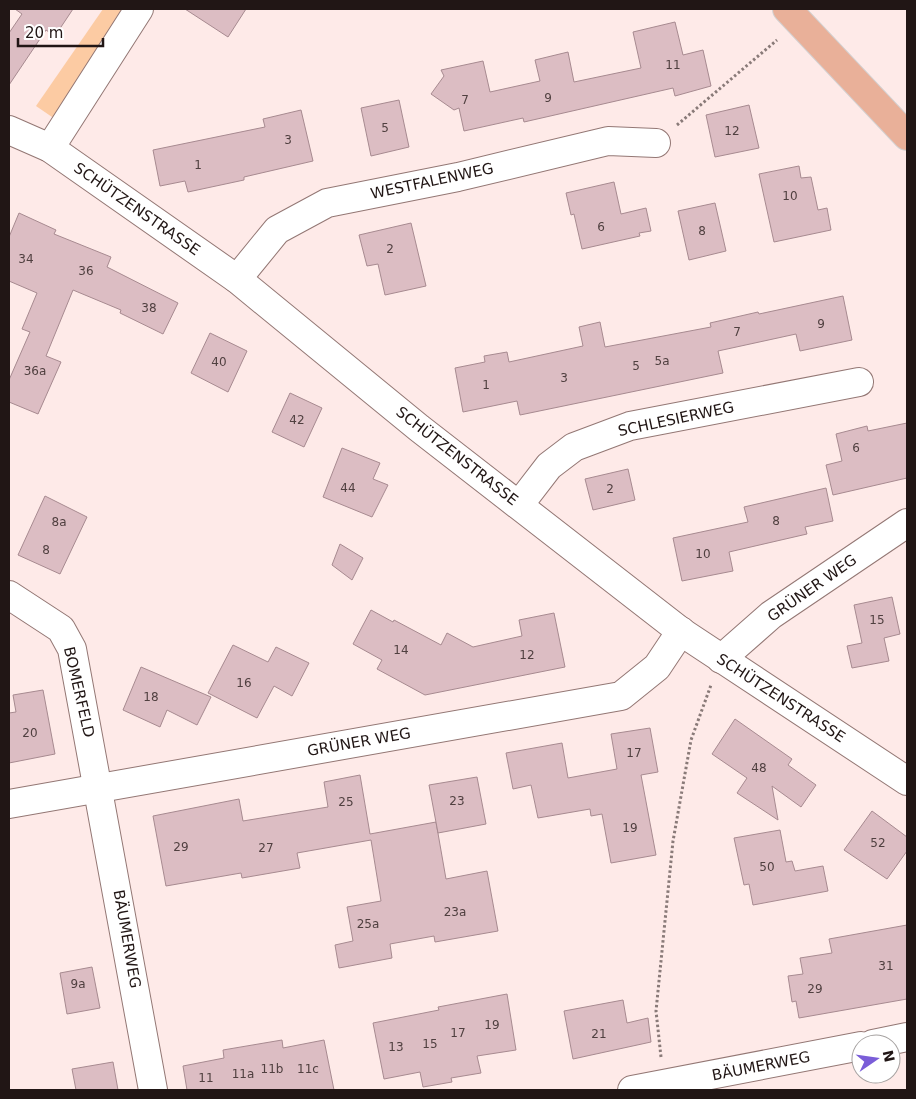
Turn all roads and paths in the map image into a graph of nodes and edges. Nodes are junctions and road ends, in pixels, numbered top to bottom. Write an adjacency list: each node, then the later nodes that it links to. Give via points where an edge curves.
1 (140, 9): 6 (street)
2 (793, 15): 4 (main road); 5 (path)
3 (9, 130): 6 (street, SCHÜTZENSTRASSE)
4 (907, 136)
5 (656, 143): 7 (street, WESTFALENWEG, via 608,141 458,177 327,203 277,230)
6 (50, 148): 7 (street, SCHÜTZENSTRASSE)
7 (237, 279): 9 (street, SCHÜTZENSTRASSE)
8 (859, 382): 9 (street, SCHLESIERWEG, via 630,426 574,446 549,466)
9 (519, 505): 12 (street, SCHÜTZENSTRASSE)
10 (907, 523): 13 (street, GRÜNER WEG, via 771,615)
11 (9, 595): 15 (street, BOMERFELD, via 61,629 72,649)
12 (681, 631): 13 (street, SCHÜTZENSTRASSE); 15 (street, GRÜNER WEG, via 656,667 621,696)
13 (721, 659): 14 (street, SCHÜTZENSTRASSE); 18 (path, via 691,740 675,825 656,1011)
14 (907, 781)
15 (100, 788): 16 (street, GRÜNER WEG); 19 (street, BÄUMERWEG)
16 (9, 804)
17 (851, 1048): 18 (street, BÄUMERWEG)
18 (664, 1085): 20 (street, BÄUMERWEG)
19 (153, 1090)
20 (632, 1090)

